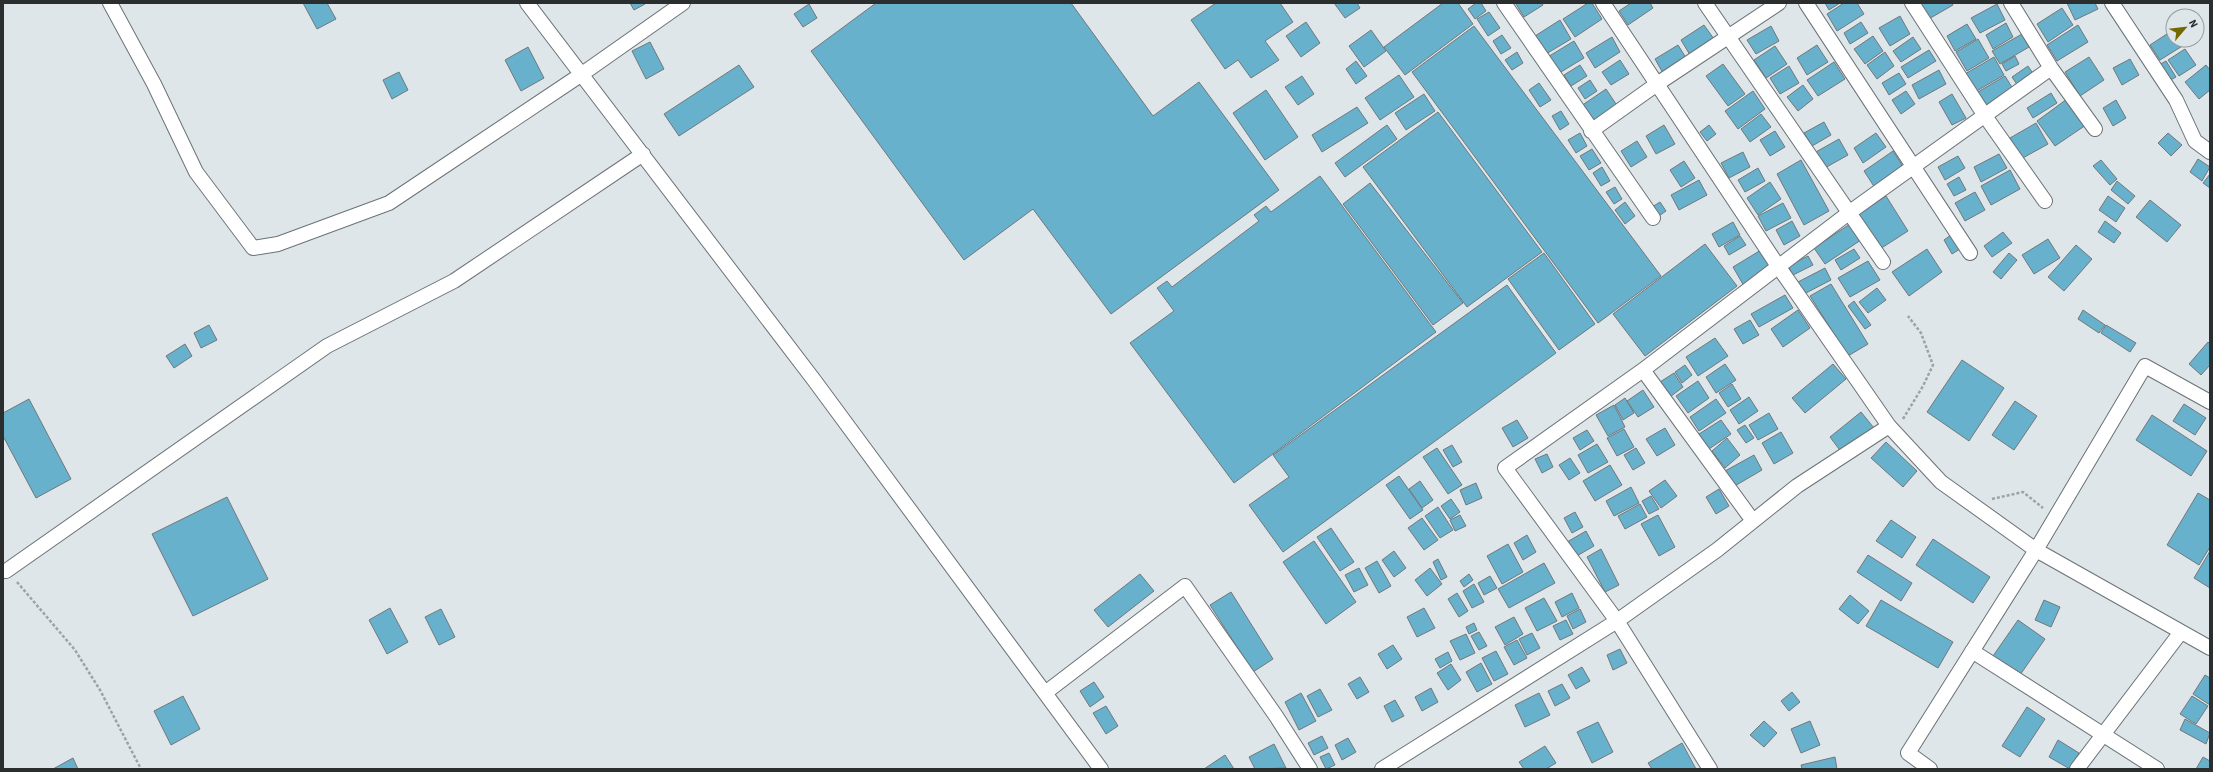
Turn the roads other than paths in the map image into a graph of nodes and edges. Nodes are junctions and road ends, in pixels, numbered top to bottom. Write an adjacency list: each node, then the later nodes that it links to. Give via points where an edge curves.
1 (110, 3): 14 (street, via 154,84 196,172 253,248 278,244 388,203)
2 (527, 3): 14 (street)
3 (683, 3): 14 (street)
4 (1504, 3): 18 (street)
5 (1603, 3): 15 (street)
6 (1705, 3): 12 (street)
7 (1779, 3): 12 (street)
8 (1806, 3): 21 (street)
9 (1912, 3): 16 (street)
10 (2011, 3): 13 (street)
11 (2112, 3): 19 (street, via 2176,100 2195,141)
12 (1728, 37): 15 (street); 23 (street)
13 (2051, 68): 16 (street); 17 (street)
14 (582, 74): 20 (street)
15 (1657, 84): 18 (street); 27 (street)
16 (1985, 116): 21 (street); 22 (street)
17 (2095, 129)
18 (1591, 131): 24 (street)
19 (2210, 152)
20 (643, 154): 33 (street, via 454,281 327,346); 38 (street, via 814,380)
21 (1913, 167): 23 (street); 25 (street)
22 (2045, 201)
23 (1850, 212): 26 (street); 27 (street)
24 (1653, 218)
25 (1970, 253)
26 (1883, 262)
27 (1778, 266): 28 (street); 30 (street)
28 (1643, 370): 31 (street); 34 (street, via 1505,468)
29 (2210, 402): 32 (street, via 2146,366)
30 (1893, 430): 31 (street, via 1797,486); 32 (street, via 1941,482)
31 (1754, 521): 34 (street)
32 (2036, 550): 35 (street); 37 (street)
33 (6, 571)
34 (1617, 621): 42 (street); 43 (street)
35 (2181, 632): 36 (street); 39 (street)
36 (2210, 648)
37 (1972, 651): 39 (street); 44 (street, via 1908,753)
38 (1045, 694): 40 (street); 41 (street, via 1185,586)
39 (2103, 734): 45 (street); 46 (street)
40 (1101, 769)
41 (1310, 769)
42 (1382, 769)
43 (1710, 769)
44 (1930, 769)
45 (2077, 769)
46 (2157, 769)

